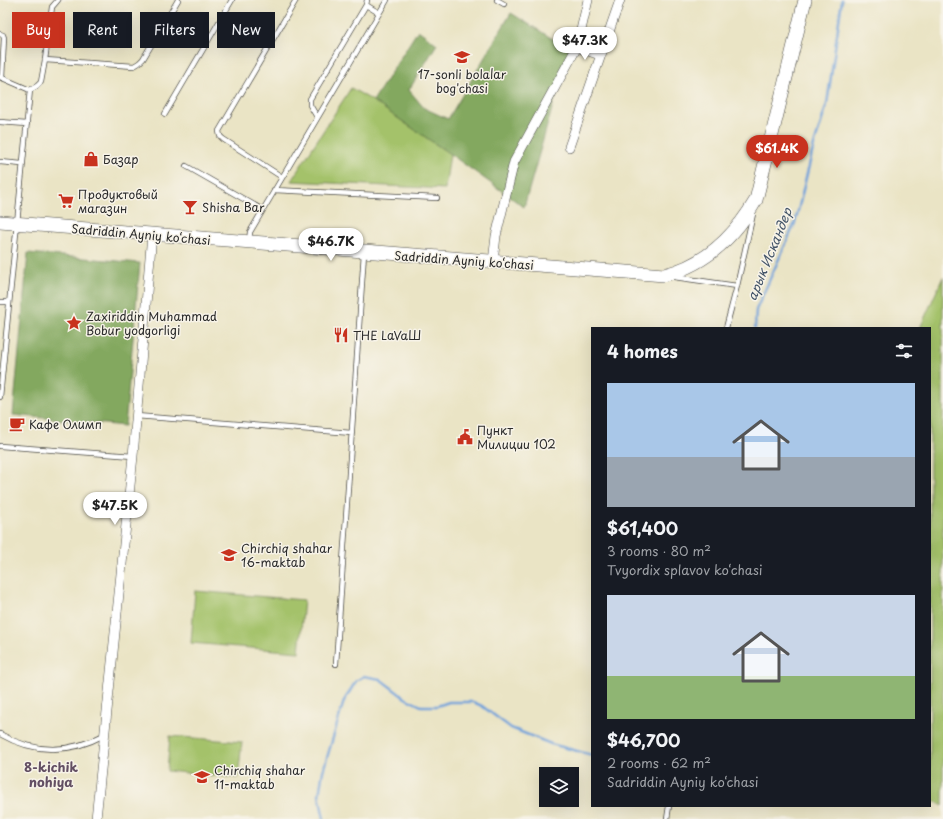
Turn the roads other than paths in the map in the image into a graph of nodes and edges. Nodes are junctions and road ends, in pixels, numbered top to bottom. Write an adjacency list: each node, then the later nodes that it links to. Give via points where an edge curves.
1 (58, 0): 16 (lane, via 52,7)
2 (178, 0): 16 (lane, via 140,64 134,66)
3 (232, 0): 19 (lane)
4 (296, 0): 27 (lane, via 219,131 224,139)
5 (387, 0): 12 (lane)
6 (497, 0): 11 (lane)
7 (588, 0): 14 (street)
8 (620, 0): 15 (street)
9 (805, 0): 30 (street)
10 (366, 2): 12 (lane); 20 (lane, via 310,99 310,105)
11 (504, 4)
12 (379, 12): 20 (lane)
13 (0, 34): 17 (lane, via 4,38)
14 (577, 47): 15 (street); 37 (street, via 514,162 496,236)
15 (600, 55): 23 (street)
16 (45, 60): 18 (lane, via 41,82)
17 (1, 78): 18 (lane)
18 (30, 90): 22 (lane)
19 (165, 114)
20 (317, 117): 27 (lane)
21 (0, 122): 22 (lane)
22 (27, 124): 25 (lane)
23 (569, 147)
24 (0, 162): 25 (lane)
25 (22, 164): 33 (lane)
26 (186, 166): 31 (lane)
27 (282, 177): 28 (lane)
28 (274, 190): 29 (lane); 31 (lane)
29 (437, 198)
30 (756, 200): 38 (street, via 738,227 704,258 678,272); 39 (lane)
31 (263, 210): 35 (lane, via 250,232)
32 (0, 222): 33 (street, Sadriddin Ayniy ko‘chasi)
33 (16, 224): 34 (street, Sadriddin Ayniy ko‘chasi); 41 (lane)
34 (152, 234): 35 (street, Sadriddin Ayniy ko‘chasi); 44 (street)
35 (249, 242): 36 (street, Sadriddin Ayniy ko‘chasi)
36 (364, 252): 37 (street, Sadriddin Ayniy ko‘chasi); 45 (lane)
37 (493, 262): 38 (street, Sadriddin Ayniy ko‘chasi)
38 (664, 275): 39 (lane)
39 (737, 286): 42 (lane)
40 (0, 302): 41 (lane)
41 (9, 302): 43 (lane)
42 (726, 327)
43 (0, 397)
44 (136, 416): 45 (lane); 47 (street)
45 (352, 433): 48 (lane)
46 (0, 446): 47 (lane)
47 (133, 456): 50 (street)
48 (336, 664)
49 (0, 734): 50 (lane, via 41,749 81,746)
50 (104, 735): 52 (street)
51 (669, 807): 53 (lane)
52 (96, 819)
53 (667, 819)

